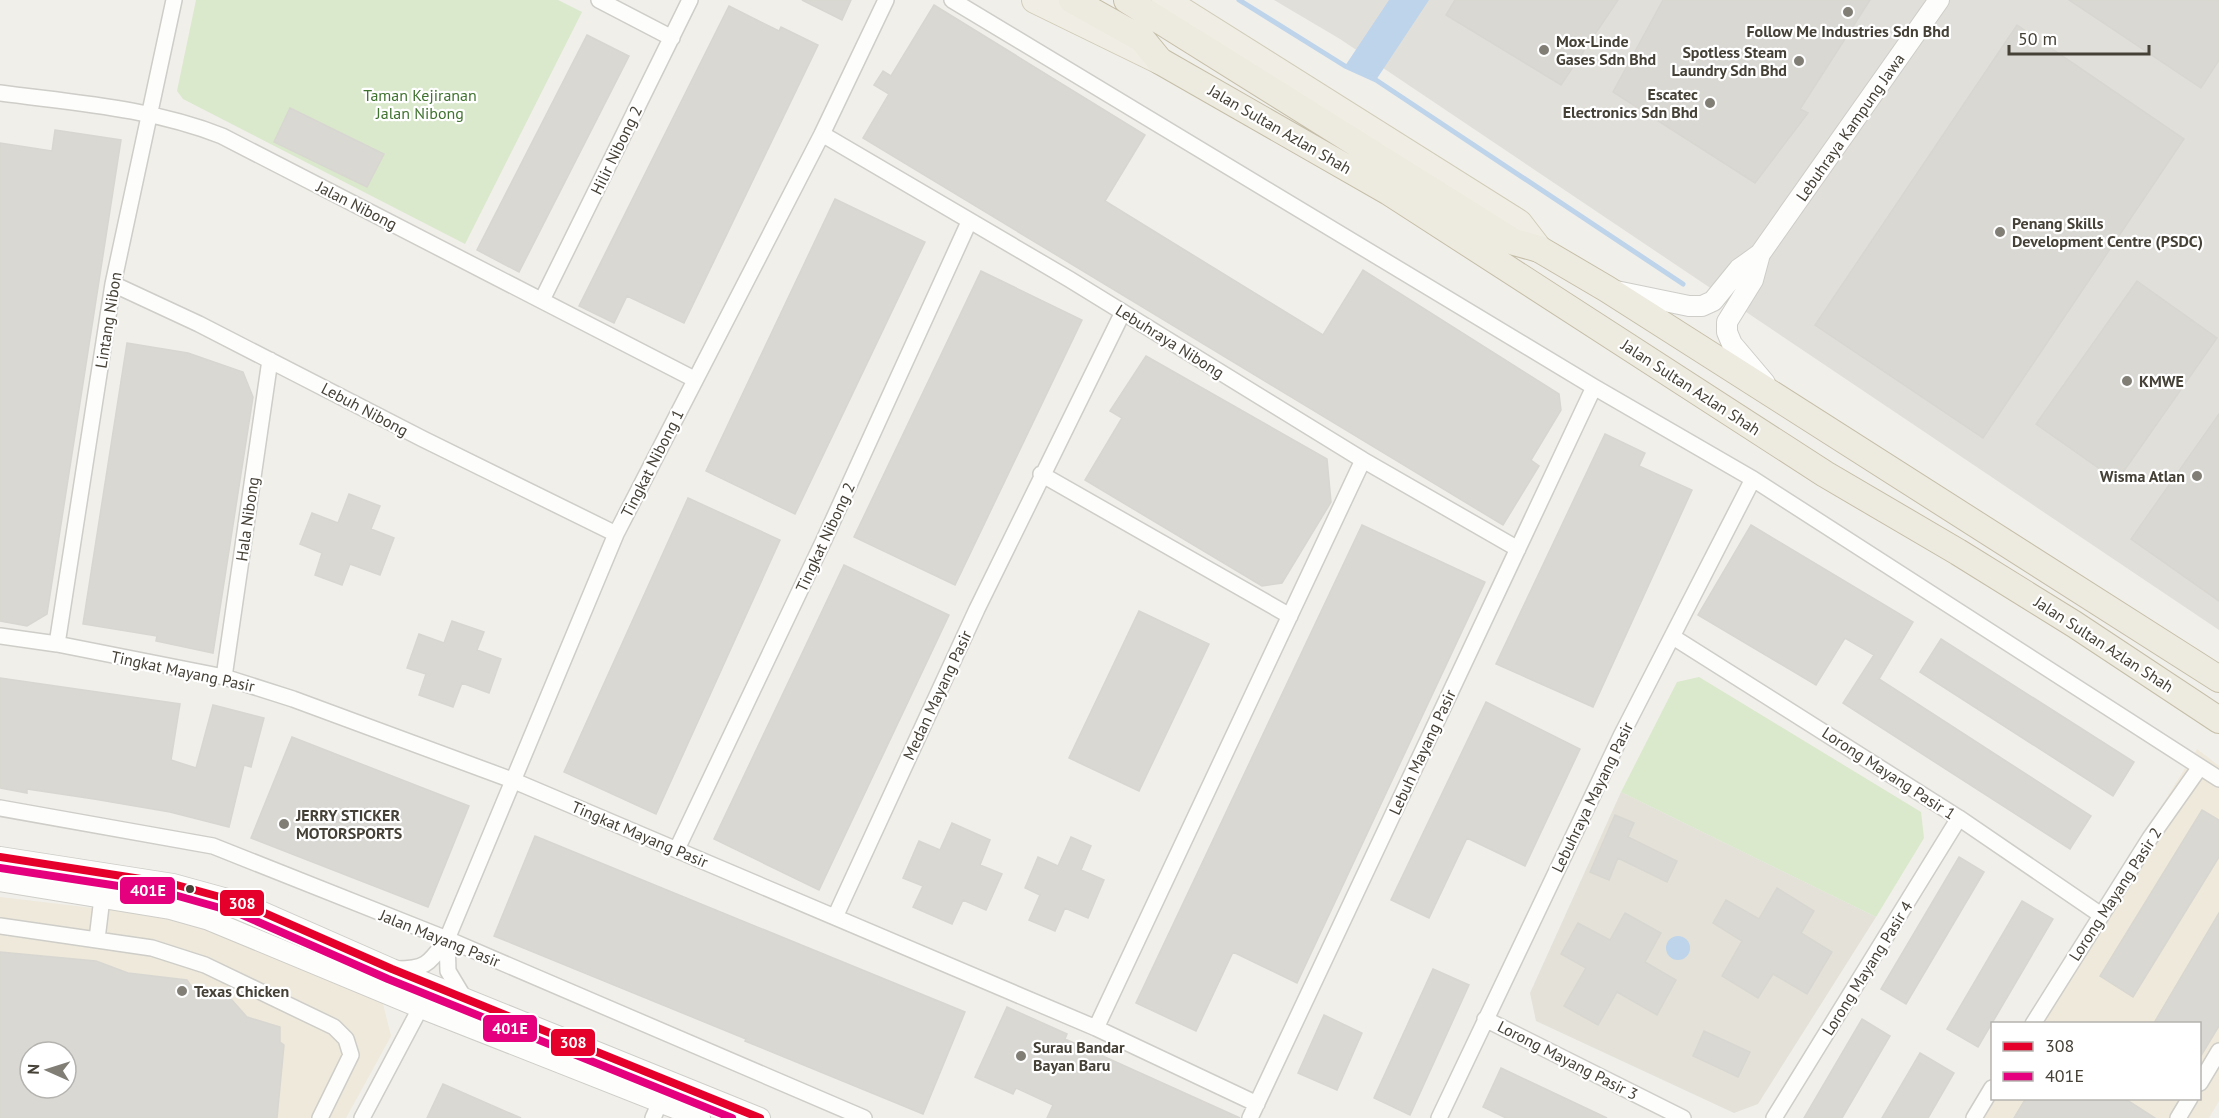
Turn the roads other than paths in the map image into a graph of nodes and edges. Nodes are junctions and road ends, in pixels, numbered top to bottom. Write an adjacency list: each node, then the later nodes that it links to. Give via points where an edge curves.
1 (174, 0): 14 (street, Lintang Nibon)
2 (599, 0): 11 (street)
3 (690, 0): 11 (street, Hilir Nibong 2)
4 (886, 0): 15 (street, Tingkat Nibong 1)
5 (952, 0): 25 (street)
6 (1035, 0): 12 (main road, Jalan Sultan Azlan Shah)
7 (1072, 0): 12 (highway, Jalan Sultan Azlan Shah, via 1142,39)
8 (1127, 0): 17 (highway, Jalan Sultan Azlan Shah, via 1514,242)
9 (1165, 0): 17 (main road, Jalan Sultan Azlan Shah, via 1519,223)
10 (1939, 0): 18 (street, Lebuhraya Kampung Jawa)
11 (672, 38): 21 (street, Hilir Nibong 2)
12 (1160, 61): 38 (highway, Jalan Sultan Azlan Shah, via 1389,192 1824,474 2026,594)
13 (0, 93): 14 (street, Jalan Nibong)
14 (149, 112): 19 (street, Lintang Nibon); 21 (street, Jalan Nibong, via 222,136)
15 (822, 134): 16 (street, Lebuhraya Nibong); 24 (street, Tingkat Nibong 1)
16 (969, 222): 22 (street, Lebuhraya Nibong); 44 (street, Tingkat Nibong 2)
17 (1539, 249): 20 (highway, Jalan Sultan Azlan Shah)
18 (1760, 254): 20 (street, Lebuhraya Kampung Jawa, via 1740,269 1713,301 1702,306); 26 (street, Lebuhraya Kampung Jawa, via 1753,280 1727,322 1726,332)
19 (113, 284): 23 (street, Lebuh Nibong); 35 (street, Lintang Nibon)
20 (1607, 289): 26 (highway, Jalan Sultan Azlan Shah)
21 (542, 300): 24 (street, Jalan Nibong)
22 (1123, 312): 27 (street, Lebuhraya Nibong); 28 (street, Medan Mayang Pasir)
23 (270, 360): 30 (street, Lebuh Nibong); 36 (street, Hala Nibong)
24 (694, 379): 30 (street, Tingkat Nibong 1)
25 (1594, 387): 29 (street); 31 (street, Lebuh Mayang Pasir)
26 (1780, 401): 37 (highway, Jalan Sultan Azlan Shah)
27 (1363, 460): 31 (street, Lebuhraya Nibong); 32 (street)
28 (1041, 474): 32 (street); 49 (street, Medan Mayang Pasir)
29 (1753, 479): 34 (street, Lebuhraya Mayang Pasir); 39 (street)
30 (616, 534): 41 (street, Tingkat Nibong 1)
31 (1518, 549): 64 (street, Lebuh Mayang Pasir)
32 (1290, 616): 59 (street)
33 (0, 636): 35 (street, Tingkat Mayang Pasir)
34 (1673, 637): 43 (street, Lorong Mayang Pasir 1); 57 (street, Lebuhraya Mayang Pasir)
35 (57, 644): 36 (street, Tingkat Mayang Pasir)
36 (224, 677): 41 (street, Tingkat Mayang Pasir)
37 (2219, 679)
38 (2219, 720)
39 (2200, 767): 40 (street); 48 (street, Lorong Mayang Pasir 2)
40 (2219, 779)
41 (512, 780): 44 (street, Tingkat Mayang Pasir); 52 (street, Tingkat Nibong 1)
42 (0, 808): 52 (street, Jalan Mayang Pasir, via 213,846)
43 (1959, 818): 48 (street, Lorong Mayang Pasir 1); 74 (street, Lorong Mayang Pasir 4)
44 (677, 849): 49 (street, Tingkat Mayang Pasir)
45 (0, 857): 53 (street, via 173,884 242,903)
46 (0, 882): 47 (street)
47 (102, 898): 51 (street); 56 (street, via 209,920)
48 (2101, 915): 58 (street, Lorong Mayang Pasir 2)
49 (835, 917): 59 (street, Tingkat Mayang Pasir)
50 (0, 926): 51 (street)
51 (97, 939): 66 (street, via 153,948 205,965 334,1027 346,1039 351,1055)
52 (447, 939): 53 (street, via 427,965 419,969); 55 (street, via 448,970); 70 (street, Jalan Mayang Pasir)
53 (393, 969): 54 (street)
54 (433, 984): 55 (street); 56 (street)
55 (463, 996): 69 (street)
56 (421, 1008): 65 (street); 67 (street)
57 (1485, 1019): 72 (street, Lebuhraya Mayang Pasir); 73 (street, Lorong Mayang Pasir 3)
58 (2034, 1022)
59 (1096, 1028): 64 (street, Tingkat Mayang Pasir)
60 (2219, 1051): 61 (street)
61 (2201, 1080)
62 (1991, 1090): 75 (street)
63 (2189, 1100): 76 (street)
64 (1257, 1104): 71 (street, Lebuh Mayang Pasir)
65 (657, 1110): 68 (street)
66 (320, 1118)
67 (362, 1118)
68 (700, 1118)
69 (760, 1118)
70 (864, 1118)
71 (1250, 1118)
72 (1439, 1118)
73 (1683, 1118)
74 (1774, 1118)
75 (1974, 1118)
76 (2178, 1118)

